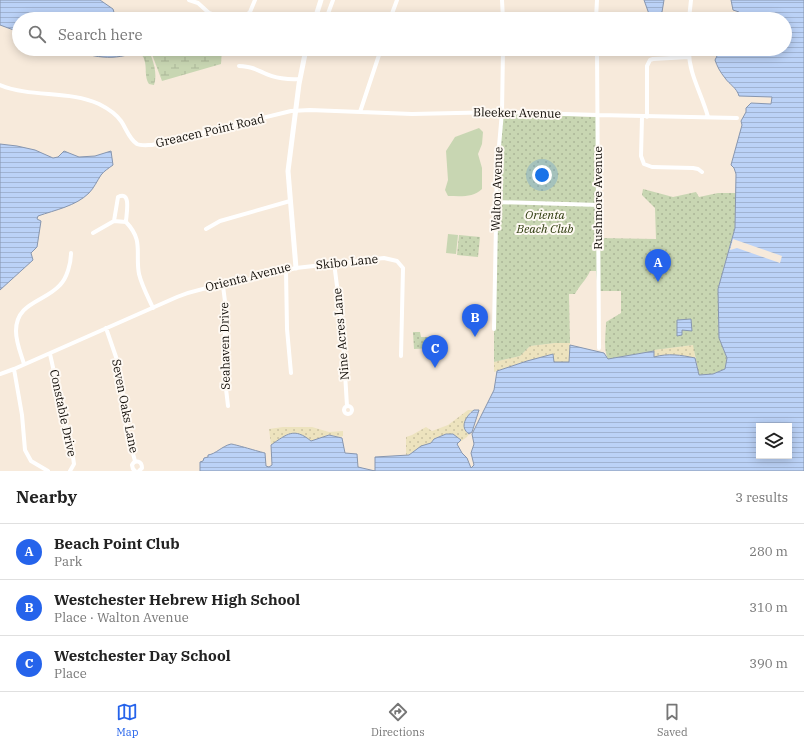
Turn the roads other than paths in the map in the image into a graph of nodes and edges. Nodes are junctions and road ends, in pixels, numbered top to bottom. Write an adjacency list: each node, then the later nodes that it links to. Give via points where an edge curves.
1 (189, 0): 9 (street, via 198,3)
2 (255, 0): 10 (street)
3 (320, 0): 11 (street)
4 (332, 0): 12 (street)
5 (396, 0): 13 (street)
6 (502, 0): 14 (street)
7 (597, 0): 15 (street)
8 (692, 0): 16 (street)
9 (207, 12)
10 (250, 12)
11 (317, 12)
12 (328, 12)
13 (392, 12)
14 (503, 12)
15 (596, 12)
16 (690, 12)
17 (305, 56): 23 (street, Orienta Avenue)
18 (379, 56): 26 (street)
19 (503, 56): 27 (street, Walton Avenue)
20 (597, 56): 28 (street, Rushmore Avenue)
21 (689, 57): 30 (street, via 650,60 647,66); 31 (street)
22 (240, 66): 23 (street, via 250,66 265,74 284,79)
23 (300, 79): 25 (street, Orienta Avenue)
24 (0, 85): 25 (street, Greacen Point Road, via 20,91 76,97 99,104 116,116 133,140 141,145 152,145)
25 (296, 111): 26 (street, Bleeker Avenue); 34 (street, Orienta Avenue, via 288,171)
26 (360, 112): 27 (street, Bleeker Avenue)
27 (502, 112): 28 (street, Bleeker Avenue); 35 (street, Walton Avenue)
28 (598, 115): 29 (street, Bleeker Avenue); 36 (street, Rushmore Avenue)
29 (642, 116): 30 (street, Bleeker Avenue); 33 (street, via 641,156 644,164 652,167 693,168)
30 (647, 117): 31 (street, Bleeker Avenue)
31 (708, 117): 32 (street, Bleeker Avenue)
32 (737, 118)
33 (702, 172)
34 (290, 201): 39 (street, via 220,221); 43 (street, Orienta Avenue)
35 (496, 202): 36 (street); 48 (street, Walton Avenue)
36 (599, 205): 49 (street, Rushmore Avenue)
37 (114, 221): 38 (street); 38 (street, via 116,201 123,196 128,201); 40 (street)
38 (126, 222): 46 (street, via 136,236 139,274)
39 (206, 229)
40 (93, 234)
41 (71, 253): 52 (street, via 67,272 61,284 28,306 20,315 16,339)
42 (334, 263): 43 (street, Skibo Lane); 51 (street, Skibo Lane, via 384,258 397,261 403,268); 57 (street, Nine Acres Lane, via 342,324)
43 (296, 268): 44 (street, Orienta Avenue)
44 (286, 270): 45 (street, Orienta Avenue); 54 (street)
45 (223, 286): 46 (street, Orienta Avenue, via 190,292); 56 (street, Seahaven Drive, via 226,309 224,380)
46 (153, 308): 47 (street, Orienta Avenue)
47 (106, 328): 50 (street, Orienta Avenue); 58 (street, Seven Oaks Lane, via 121,377 127,432)
48 (494, 329)
49 (599, 348)
50 (50, 354): 52 (street, Orienta Avenue); 60 (street, Constable Drive, via 74,464)
51 (401, 356)
52 (24, 364): 53 (street, Orienta Avenue)
53 (14, 369): 55 (street, Orienta Avenue); 59 (street, via 25,450 31,461)
54 (291, 373)
55 (0, 374)
56 (228, 406)
57 (346, 406)
58 (136, 461): 61 (street, Seven Oaks Lane, via 132,466); 62 (street, Seven Oaks Lane, via 142,465)
59 (48, 471)
60 (70, 471)
61 (135, 471)
62 (139, 471)

